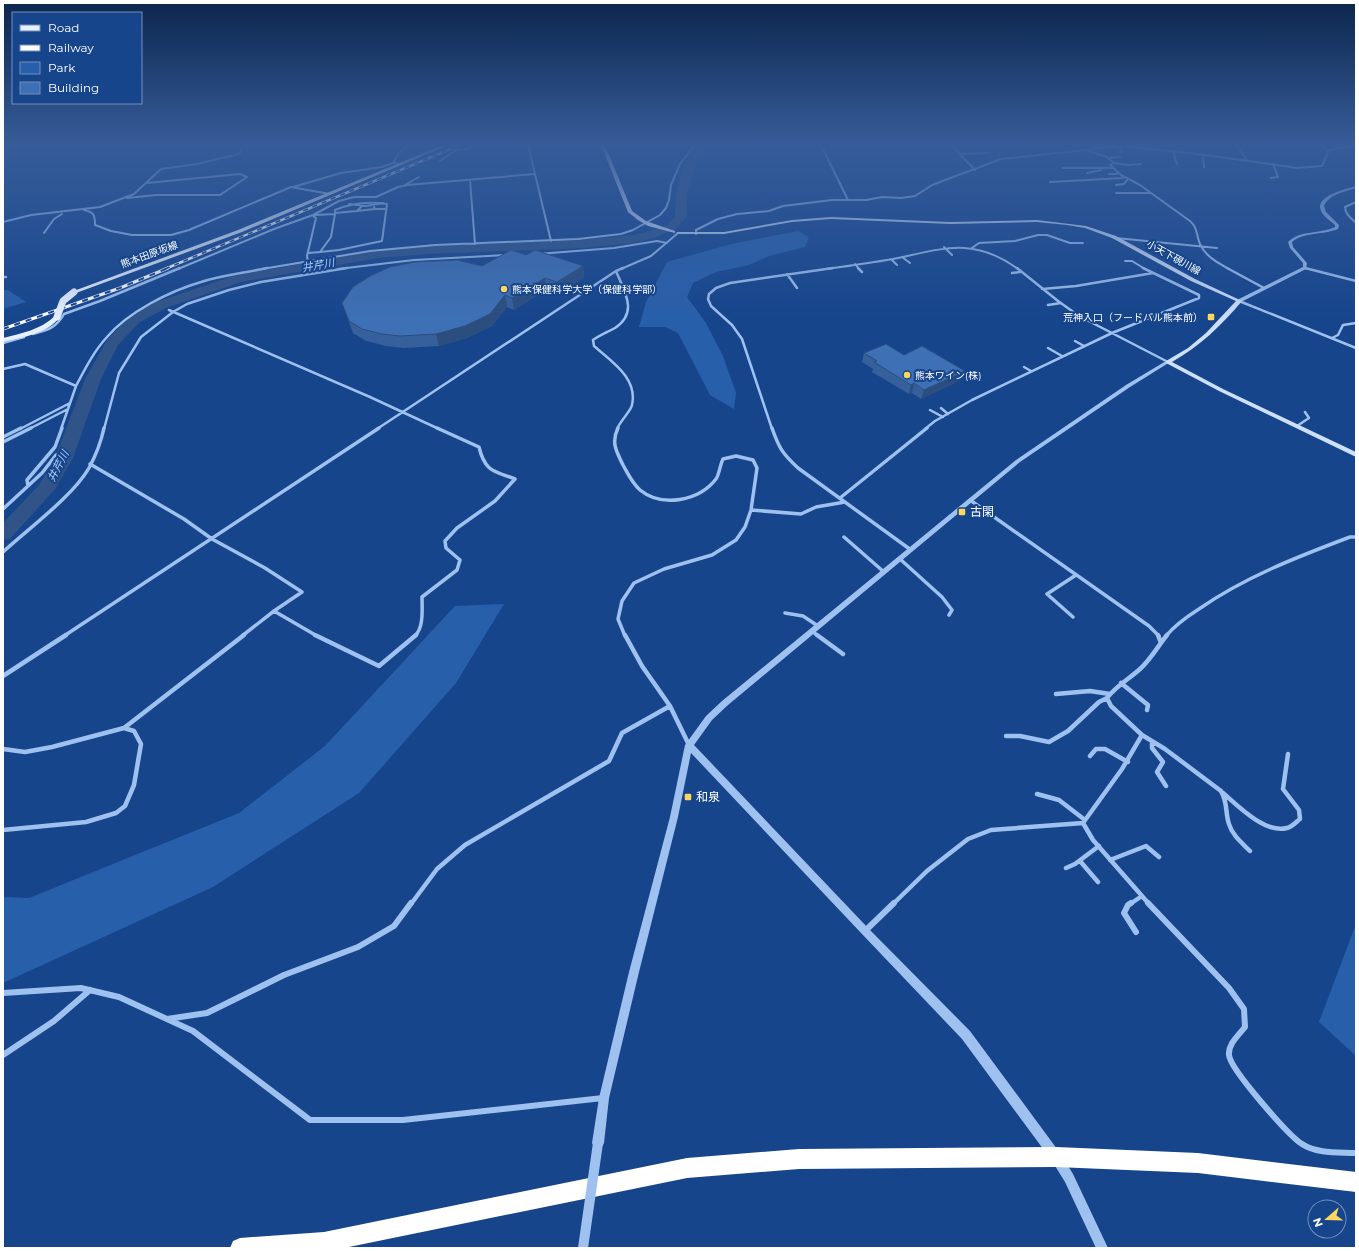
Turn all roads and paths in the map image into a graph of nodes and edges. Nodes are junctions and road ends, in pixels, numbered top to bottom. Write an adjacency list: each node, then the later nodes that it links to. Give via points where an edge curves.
1 (105, 203): 20 (street)
2 (252, 203): 20 (street, via 172,235 144,235 101,229 95,225 95,216 92,212)
3 (307, 203): 71 (main road, 熊本田原坂線, bridge, via 74,292 63,300 57,317 49,325)
4 (338, 203): 24 (street)
5 (352, 203): 16 (street)
6 (383, 203): 18 (street)
7 (385, 203): 19 (street, via 387,204)
8 (472, 203): 35 (street)
9 (542, 203): 32 (street)
10 (627, 203): 27 (main road, 小天下硯川線, via 634,216)
11 (668, 203): 27 (street, via 660,215)
12 (811, 203): 30 (street, via 783,206 769,211 718,219 696,230)
13 (1165, 203): 36 (street, via 1195,226)
14 (1323, 203): 52 (street, via 1323,211 1338,225 1337,228 1292,239 1290,242)
15 (1353, 203): 26 (street, via 1345,207 1345,211)
16 (349, 204): 17 (street); 23 (street, via 336,210)
17 (361, 208): 18 (street); 21 (street)
18 (374, 208): 19 (street); 21 (street)
19 (386, 208): 40 (street, via 382,241)
20 (84, 210): 22 (street)
21 (357, 211): 23 (street)
22 (64, 212): 25 (street); 29 (street, via 54,219)
23 (335, 214): 24 (street); 40 (street, via 330,237)
24 (313, 215): 41 (street, via 316,218); 73 (street, via 64,314 59,323 47,330)
25 (3, 222)
26 (1356, 223)
27 (647, 224): 28 (main road, 小天下硯川線); 32 (street, via 621,234)
28 (673, 232): 30 (main road, 小天下硯川線); 33 (street)
29 (44, 233)
30 (696, 234): 31 (main road, 小天下硯川線, via 724,233 812,219 856,218 950,223 1053,222 1086,227)
31 (1116, 238): 36 (street); 64 (main road, 小天下硯川線, via 1193,280)
32 (551, 240): 35 (street)
33 (667, 243): 42 (street, via 657,241 614,248); 53 (street, via 651,256)
34 (1083, 243): 38 (street, via 1070,243 1047,235 1038,235 1015,241 979,243)
35 (475, 244): 47 (street, via 400,248)
36 (1200, 245): 39 (street); 63 (street, via 1213,258)
37 (944, 247): 38 (street); 44 (street); 45 (street)
38 (972, 248): 56 (street, via 997,255)
39 (1217, 248)
40 (320, 252): 41 (street)
41 (308, 253): 47 (street)
42 (530, 254)
43 (509, 255): 67 (street, via 414,260 337,269 229,290)
44 (952, 255)
45 (902, 257): 46 (street); 49 (street)
46 (891, 259): 50 (street); 51 (street)
47 (307, 262): 54 (street); 82 (street, via 221,277 151,302 137,310 107,336 94,353)
48 (1125, 262): 58 (street, via 1132,261)
49 (910, 263)
50 (856, 264): 55 (street); 59 (street)
51 (897, 265)
52 (1305, 268): 60 (street); 63 (street)
53 (616, 271): 88 (street); 102 (street, via 630,307 626,319 616,328 593,340 594,346 622,371 631,383 632,406 620,422 614,436 616,451 633,483 642,491 661,500 669,501 698,495 717,478 723,459 736,456 752,460 757,468)
54 (309, 272)
55 (862, 272)
56 (1020, 272): 57 (street); 62 (street)
57 (1012, 273)
58 (1154, 273): 62 (street, via 1076,286); 69 (street, via 1194,292 1199,298)
59 (787, 274): 61 (street); 98 (street, via 726,283 713,290 708,298 710,304 737,330 742,339 778,446 783,454)
60 (1356, 281)
61 (797, 288)
62 (1042, 288): 65 (street)
63 (1264, 288): 64 (street)
64 (1239, 301): 70 (street); 78 (main road, via 1208,334)
65 (1061, 303): 66 (street); 69 (street)
66 (1048, 305)
67 (171, 311): 88 (street); 96 (street, via 141,337 119,373 100,444)
68 (1356, 323): 70 (street, via 1343,325 1338,335)
69 (1112, 333): 74 (street); 78 (street)
70 (1332, 338): 76 (street)
71 (3, 340)
72 (1075, 342): 74 (street)
73 (3, 343)
74 (1084, 346): 77 (street)
75 (1048, 348): 77 (street)
76 (1356, 348)
77 (1062, 356): 81 (street)
78 (1168, 362): 91 (main road); 99 (street, via 1128,386 1018,461)
79 (1024, 367): 81 (street)
80 (3, 369): 82 (street, via 25,364)
81 (1032, 371): 89 (street)
82 (76, 386): 83 (street)
83 (71, 403): 85 (street); 92 (street)
84 (941, 408): 89 (street)
85 (68, 409): 93 (street); 97 (street, via 55,447 27,480)
86 (930, 410): 90 (street)
87 (1305, 412): 91 (street, via 1309,418)
88 (402, 413): 105 (street); 111 (street, via 479,447 481,456 491,472 515,480 488,507 452,531 445,541 446,548 460,560 457,570 422,597 419,632 379,666 358,658)
89 (948, 414): 90 (street)
90 (943, 417): 98 (street)
91 (1297, 426): 95 (main road)
92 (3, 437)
93 (3, 442)
94 (56, 455): 97 (street)
95 (1356, 455)
96 (90, 464): 105 (street, via 184,519); 107 (street, via 69,493)
97 (28, 486): 101 (street)
98 (840, 498): 100 (street)
99 (970, 500): 106 (street); 110 (street)
100 (845, 502): 102 (street, via 816,507 801,514); 106 (street)
101 (3, 509)
102 (751, 510): 122 (street, via 746,527 736,540 712,555 664,569 634,583 622,601 618,619 628,642)
103 (844, 537): 109 (street)
104 (1356, 537): 116 (street, via 1350,536 1278,564 1228,589 1169,631)
105 (212, 539): 111 (street, via 302,592); 118 (street)
106 (911, 550): 108 (street)
107 (3, 552)
108 (900, 558): 109 (street); 113 (street, via 942,596 952,610)
109 (884, 572): 115 (street)
110 (1076, 575): 114 (street, via 1047,594); 116 (street, via 1158,634)
111 (274, 611): 124 (street)
112 (785, 613): 115 (street, via 803,616)
113 (949, 615)
114 (1073, 617)
115 (815, 628): 117 (street); 128 (street, via 725,703)
116 (1161, 643): 119 (street, via 1140,669)
117 (843, 654)
118 (3, 676)
119 (1121, 683): 121 (street); 123 (street, via 1148,705)
120 (1056, 694): 121 (street, via 1090,691)
121 (1109, 696): 125 (street, via 1111,706); 126 (street, via 1068,731 1049,742)
122 (670, 706): 128 (street); 150 (street, via 622,733 609,760 465,845 437,869 394,926 358,947 284,975 207,1013)
123 (1147, 710)
124 (124, 728): 129 (street, via 25,752); 137 (street, via 134,731 141,744 131,792 126,805 117,813 86,822)
125 (1142, 734): 127 (street); 132 (street)
126 (1006, 736)
127 (1152, 741): 133 (street, via 1152,748 1163,762 1158,772); 134 (street)
128 (689, 745): 146 (street); 152 (street, via 674,817)
129 (3, 749)
130 (1288, 754): 134 (street, via 1283,789 1299,810 1300,820 1288,828 1274,828 1263,824)
131 (1090, 756): 132 (street, via 1096,749 1105,749)
132 (1128, 762): 136 (street)
133 (1166, 786)
134 (1221, 791): 139 (street, via 1226,800 1229,825 1237,838)
135 (1037, 794): 136 (street, via 1059,800)
136 (1084, 821): 138 (street, via 1086,830); 146 (street, via 991,830 968,839 927,871)
137 (3, 830)
138 (1099, 846): 141 (street); 142 (street, via 1088,852)
139 (1250, 850)
140 (1159, 857): 141 (street, via 1146,846)
141 (1110, 860): 145 (street)
142 (1080, 861): 143 (street); 144 (street)
143 (1066, 868)
144 (1098, 882)
145 (1142, 896): 147 (street, via 1128,905 1124,913); 153 (street, via 1229,988 1244,1009 1245,1027 1230,1046 1229,1057 1248,1086 1302,1144 1314,1150)
146 (865, 932): 154 (street, via 966,1035)
147 (1136, 932)
148 (90, 990): 149 (street, via 81,988); 150 (street, via 119,997); 151 (street, via 54,1021)
149 (3, 993)
150 (167, 1019): 152 (street, via 193,1031 310,1120 403,1120)
151 (3, 1055)
152 (604, 1098): 157 (street, bridge)
153 (1356, 1153)
154 (1056, 1157): 155 (highway, via 1198,1163); 156 (highway, via 799,1159 687,1168 324,1242); 158 (street, via 1069,1178)
155 (1356, 1182)
156 (240, 1248)
157 (583, 1248)
158 (1102, 1248)

